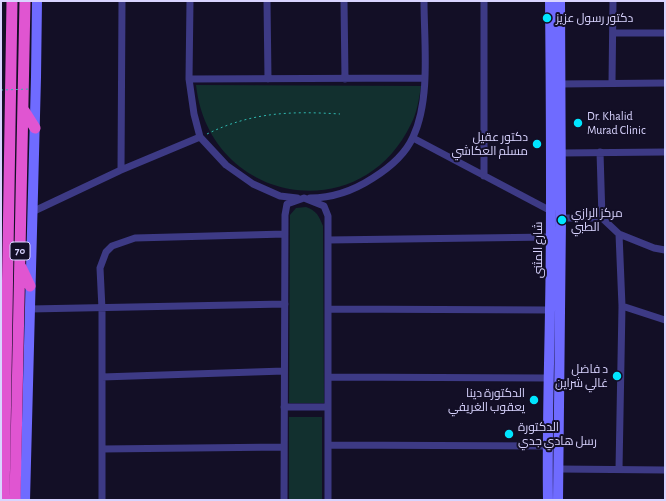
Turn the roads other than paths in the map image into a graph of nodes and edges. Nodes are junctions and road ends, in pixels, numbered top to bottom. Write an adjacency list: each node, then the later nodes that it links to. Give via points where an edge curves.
1 (12, 1): 42 (highway, 70)
2 (25, 1): 22 (highway, 70)
3 (37, 1): 23 (main road)
4 (122, 1): 29 (street)
5 (190, 1): 16 (street)
6 (267, 1): 17 (street)
7 (344, 1): 18 (street)
8 (424, 1): 15 (street)
9 (484, 1): 31 (street)
10 (550, 1): 30 (main road, شارع المثنى)
11 (560, 1): 21 (main road, شارع المثنى)
12 (613, 1): 13 (street)
13 (612, 33): 14 (street); 19 (street)
14 (665, 33)
15 (425, 78): 18 (street); 25 (street, via 421,111)
16 (189, 79): 17 (street); 24 (street)
17 (268, 79): 18 (street)
18 (345, 79)
19 (612, 82): 20 (street); 21 (street)
20 (665, 83)
21 (560, 84): 28 (main road, شارع المثنى)
22 (24, 109): 23 (highway); 45 (highway, 70)
23 (35, 128): 35 (main road)
24 (200, 138): 29 (street); 33 (street, via 226,165 252,184 280,196)
25 (413, 138): 31 (street); 33 (street, via 400,156 385,170 359,187 339,195)
26 (600, 152): 27 (street); 28 (street); 37 (street)
27 (665, 152)
28 (561, 153): 30 (main road, شارع المثنى)
29 (121, 170): 35 (street)
30 (556, 175): 32 (main road, شارع المثنى)
31 (484, 176): 34 (street)
32 (556, 188): 34 (main road, شارع المثنى); 36 (main road, شارع المثنى)
33 (304, 198): 38 (street, via 287,204); 41 (street, via 320,204 327,211)
34 (551, 211): 40 (main road, شارع المثنى)
35 (32, 212): 46 (main road)
36 (561, 218): 37 (street); 59 (main road, شارع المثنى)
37 (602, 218): 39 (street)
38 (285, 234): 47 (street); 50 (street, via 135,238 122,241 112,246 102,260)
39 (619, 234): 43 (street); 48 (street)
40 (551, 236): 41 (street); 52 (main road, شارع المثنى)
41 (328, 240): 51 (street)
42 (8, 246): 44 (highway); 71 (highway, 70)
43 (665, 250)
44 (1, 258)
45 (20, 265): 46 (highway); 72 (highway, 70)
46 (30, 286): 49 (main road)
47 (285, 304): 50 (street); 54 (street)
48 (622, 306): 53 (street); 69 (street)
49 (30, 309): 50 (street); 73 (main road)
50 (102, 309): 55 (street)
51 (328, 310): 52 (street); 56 (street)
52 (550, 310): 57 (main road, شارع المثنى)
53 (665, 320)
54 (284, 371): 55 (street); 60 (street)
55 (102, 377): 67 (street)
56 (328, 377): 57 (street); 61 (street)
57 (548, 378): 58 (main road, شارع المثنى)
58 (548, 405): 59 (main road, via 554,410); 63 (main road, شارع المثنى)
59 (560, 405): 62 (main road, شارع المثنى)
60 (284, 407): 61 (street); 66 (street)
61 (328, 407): 64 (street)
62 (560, 420): 63 (main road, via 553,418); 68 (main road, شارع المثنى)
63 (548, 422): 65 (main road, شارع المثنى)
64 (328, 445): 65 (street); 76 (street)
65 (547, 446): 77 (main road, شارع المثنى)
66 (284, 447): 67 (street); 75 (street)
67 (102, 449): 74 (street)
68 (559, 469): 69 (street); 78 (main road, شارع المثنى)
69 (619, 469): 70 (street)
70 (665, 470)
71 (4, 500)
72 (15, 500)
73 (25, 500)
74 (102, 500)
75 (284, 500)
76 (328, 500)
77 (548, 500)
78 (558, 500)

